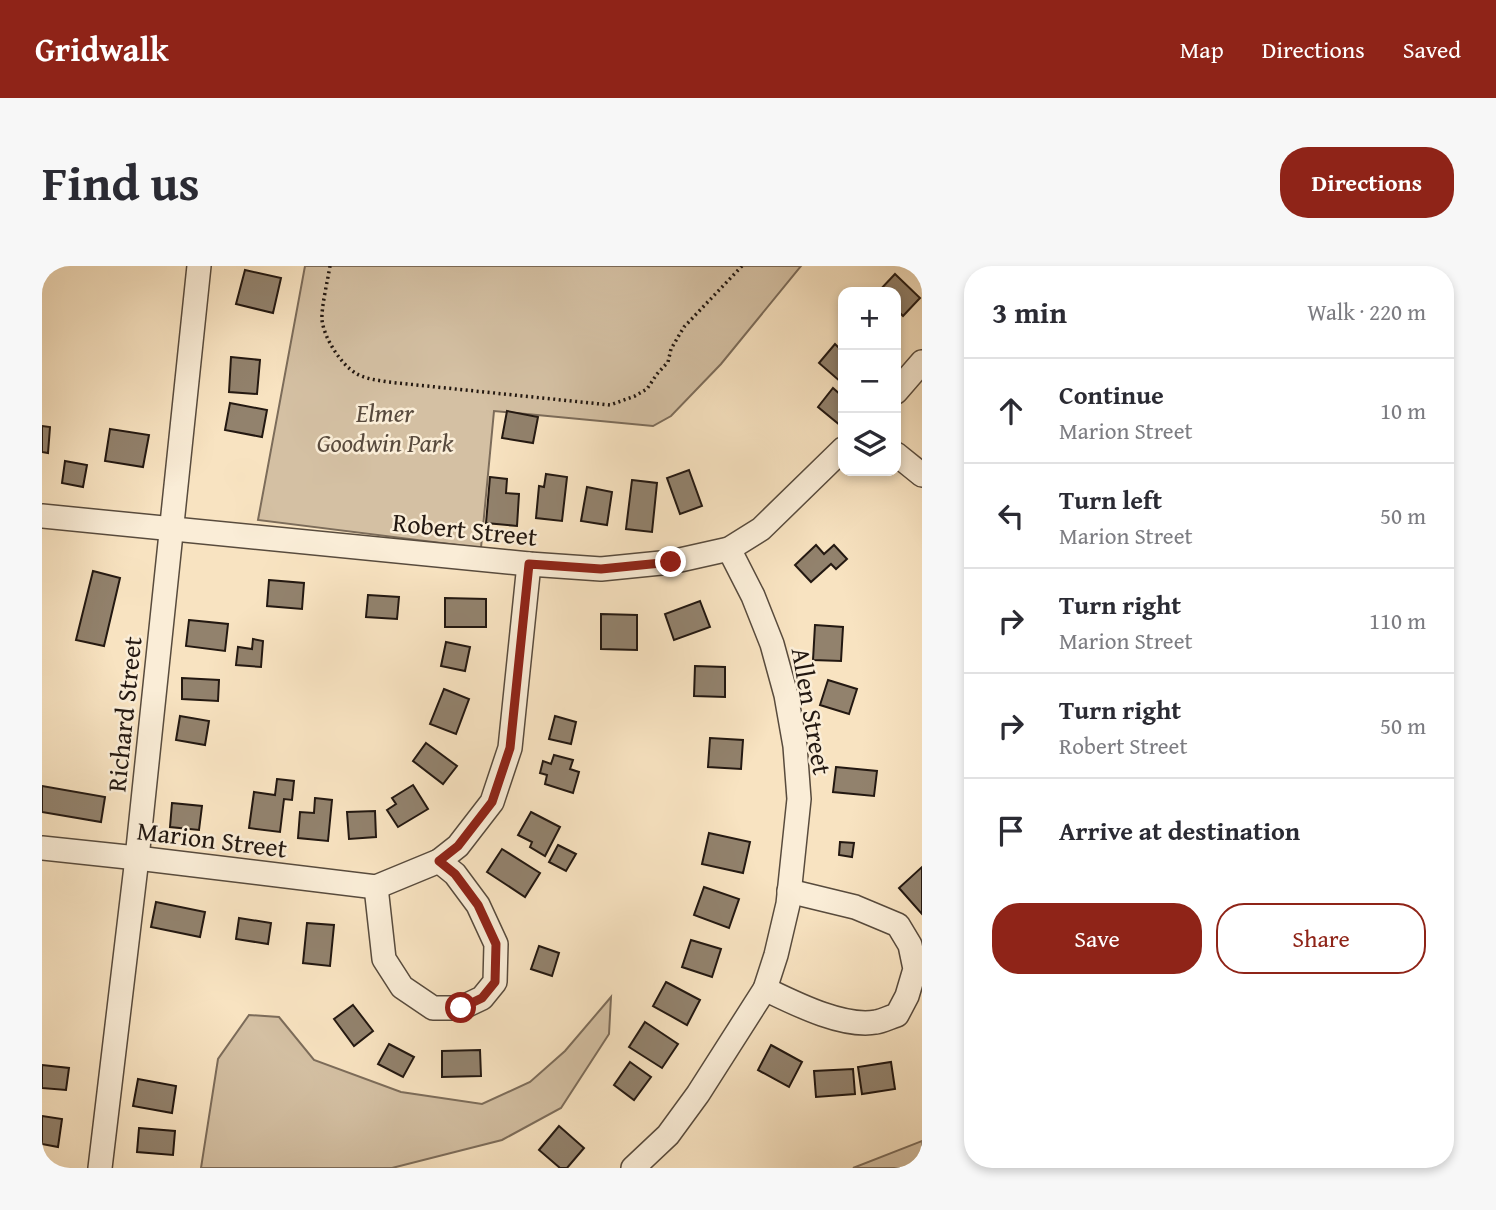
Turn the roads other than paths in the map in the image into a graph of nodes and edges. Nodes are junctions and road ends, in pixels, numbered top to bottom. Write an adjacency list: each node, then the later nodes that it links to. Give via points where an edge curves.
1 (200, 266): 8 (street, Richard Street)
2 (922, 362): 3 (street)
3 (901, 386)
4 (838, 454): 9 (street, Robert Street, via 761,529)
5 (901, 458): 6 (street)
6 (922, 475)
7 (42, 516): 8 (street, Robert Street)
8 (172, 527): 10 (street, Robert Street); 12 (street, Richard Street)
9 (729, 550): 10 (street, Robert Street, via 601,569); 15 (street, Allen Street, via 772,645 796,746 799,799)
10 (529, 564): 13 (street, Marion Street, via 510,748 492,802 458,846)
11 (42, 848): 12 (street, Marion Street)
12 (137, 858): 14 (street, Marion Street); 17 (street, Richard Street)
13 (439, 861): 14 (street, Marion Street); 14 (street, via 478,905 496,944 495,982 482,998 461,1008 433,1008 402,986 384,959)
14 (376, 887)
15 (789, 891): 16 (street, Allen Street); 16 (street, via 855,907 898,925 910,945 915,969 897,1015 875,1023 847,1021)
16 (765, 989): 18 (street, Allen Street, via 668,1135)
17 (100, 1168)
18 (633, 1168)

